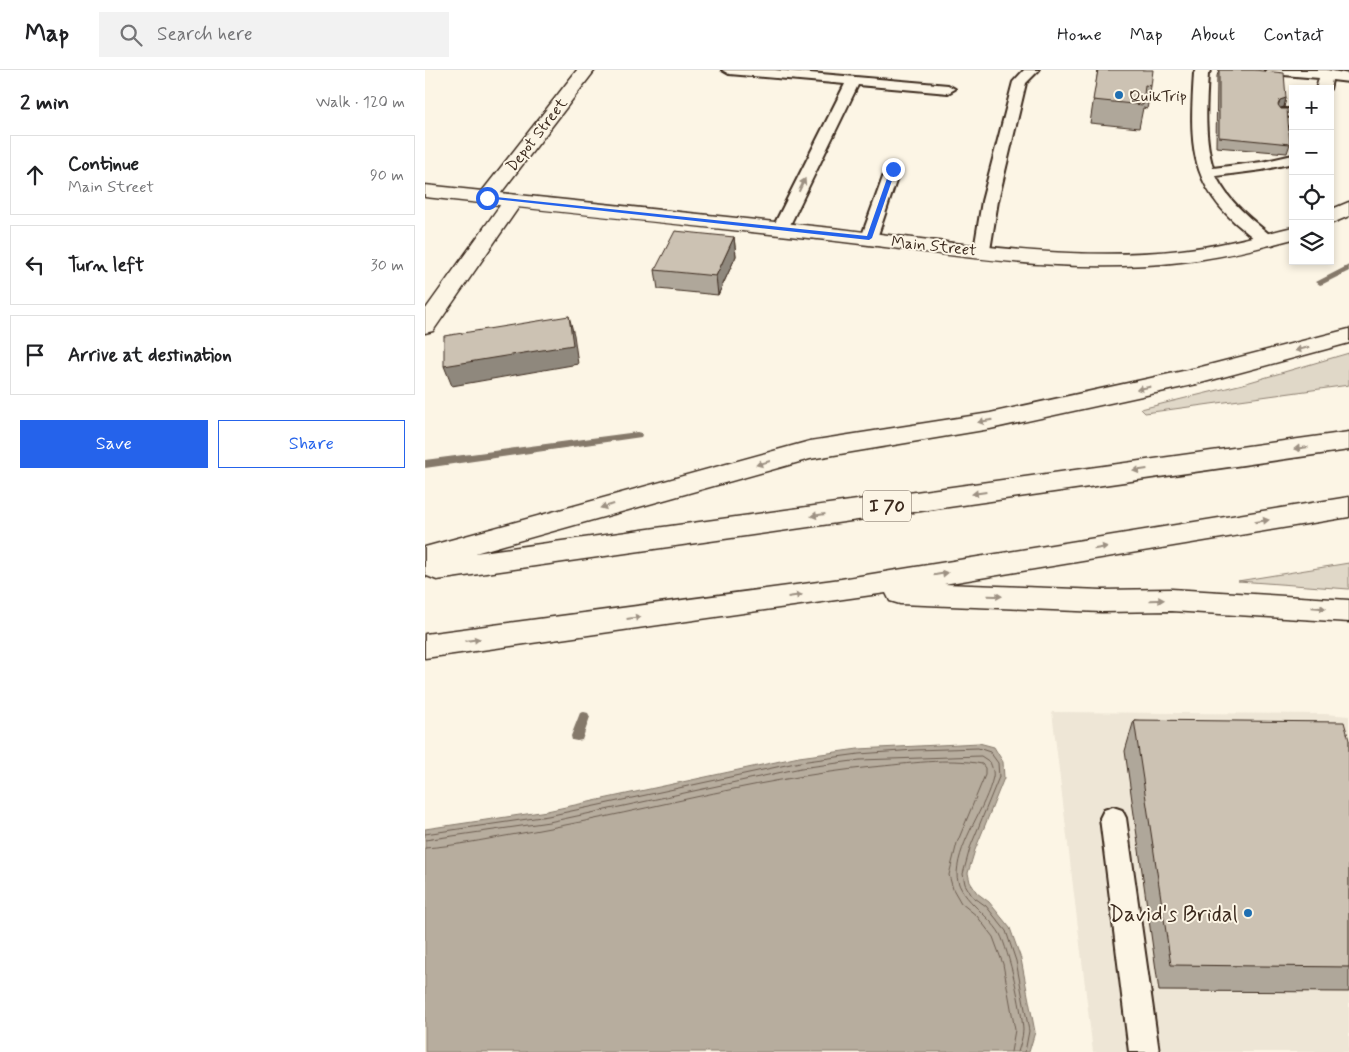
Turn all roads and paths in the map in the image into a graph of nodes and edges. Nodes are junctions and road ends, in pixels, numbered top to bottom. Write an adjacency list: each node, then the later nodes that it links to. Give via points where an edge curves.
1 (585, 70): 17 (main road, Depot Street)
2 (729, 70): 8 (lane)
3 (1032, 70): 25 (lane, via 1020,82 990,201)
4 (1272, 70): 6 (lane)
5 (1207, 71): 11 (lane)
6 (1322, 72): 7 (lane); 9 (lane)
7 (1349, 78)
8 (853, 81): 10 (lane); 21 (lane, one-way to 8)
9 (1323, 85)
10 (947, 89)
11 (1200, 108): 12 (lane); 15 (lane, via 1199,144)
12 (1217, 109)
13 (1289, 160): 15 (lane)
14 (893, 169): 23 (lane)
15 (1207, 173): 24 (lane, via 1224,202)
16 (425, 191): 17 (main road, Main Street)
17 (487, 198): 18 (main road, Main Street)
18 (513, 201): 21 (main road, Main Street); 26 (main road)
19 (1349, 208): 20 (main road)
20 (1334, 216)
21 (780, 229): 23 (main road, Main Street)
22 (1289, 234): 24 (main road, Main Street)
23 (869, 238): 25 (main road, Main Street)
24 (1268, 241): 25 (main road, Main Street, via 1224,251 1143,259 1092,259)
25 (982, 250)
26 (425, 326)
27 (1349, 336): 30 (main road, one-way to 30, via 1197,376 990,421 810,450)
28 (1349, 441): 31 (main road, I 70, one-way to 31)
29 (1349, 507): 32 (main road, one-way to 29)
30 (425, 557)
31 (425, 570)
32 (841, 590): 33 (main road, one-way to 33, via 1102,601 1171,600); 34 (main road, one-way to 32)
33 (1349, 611)
34 (425, 646)
35 (1113, 818): 36 (lane)
36 (1144, 1052)

